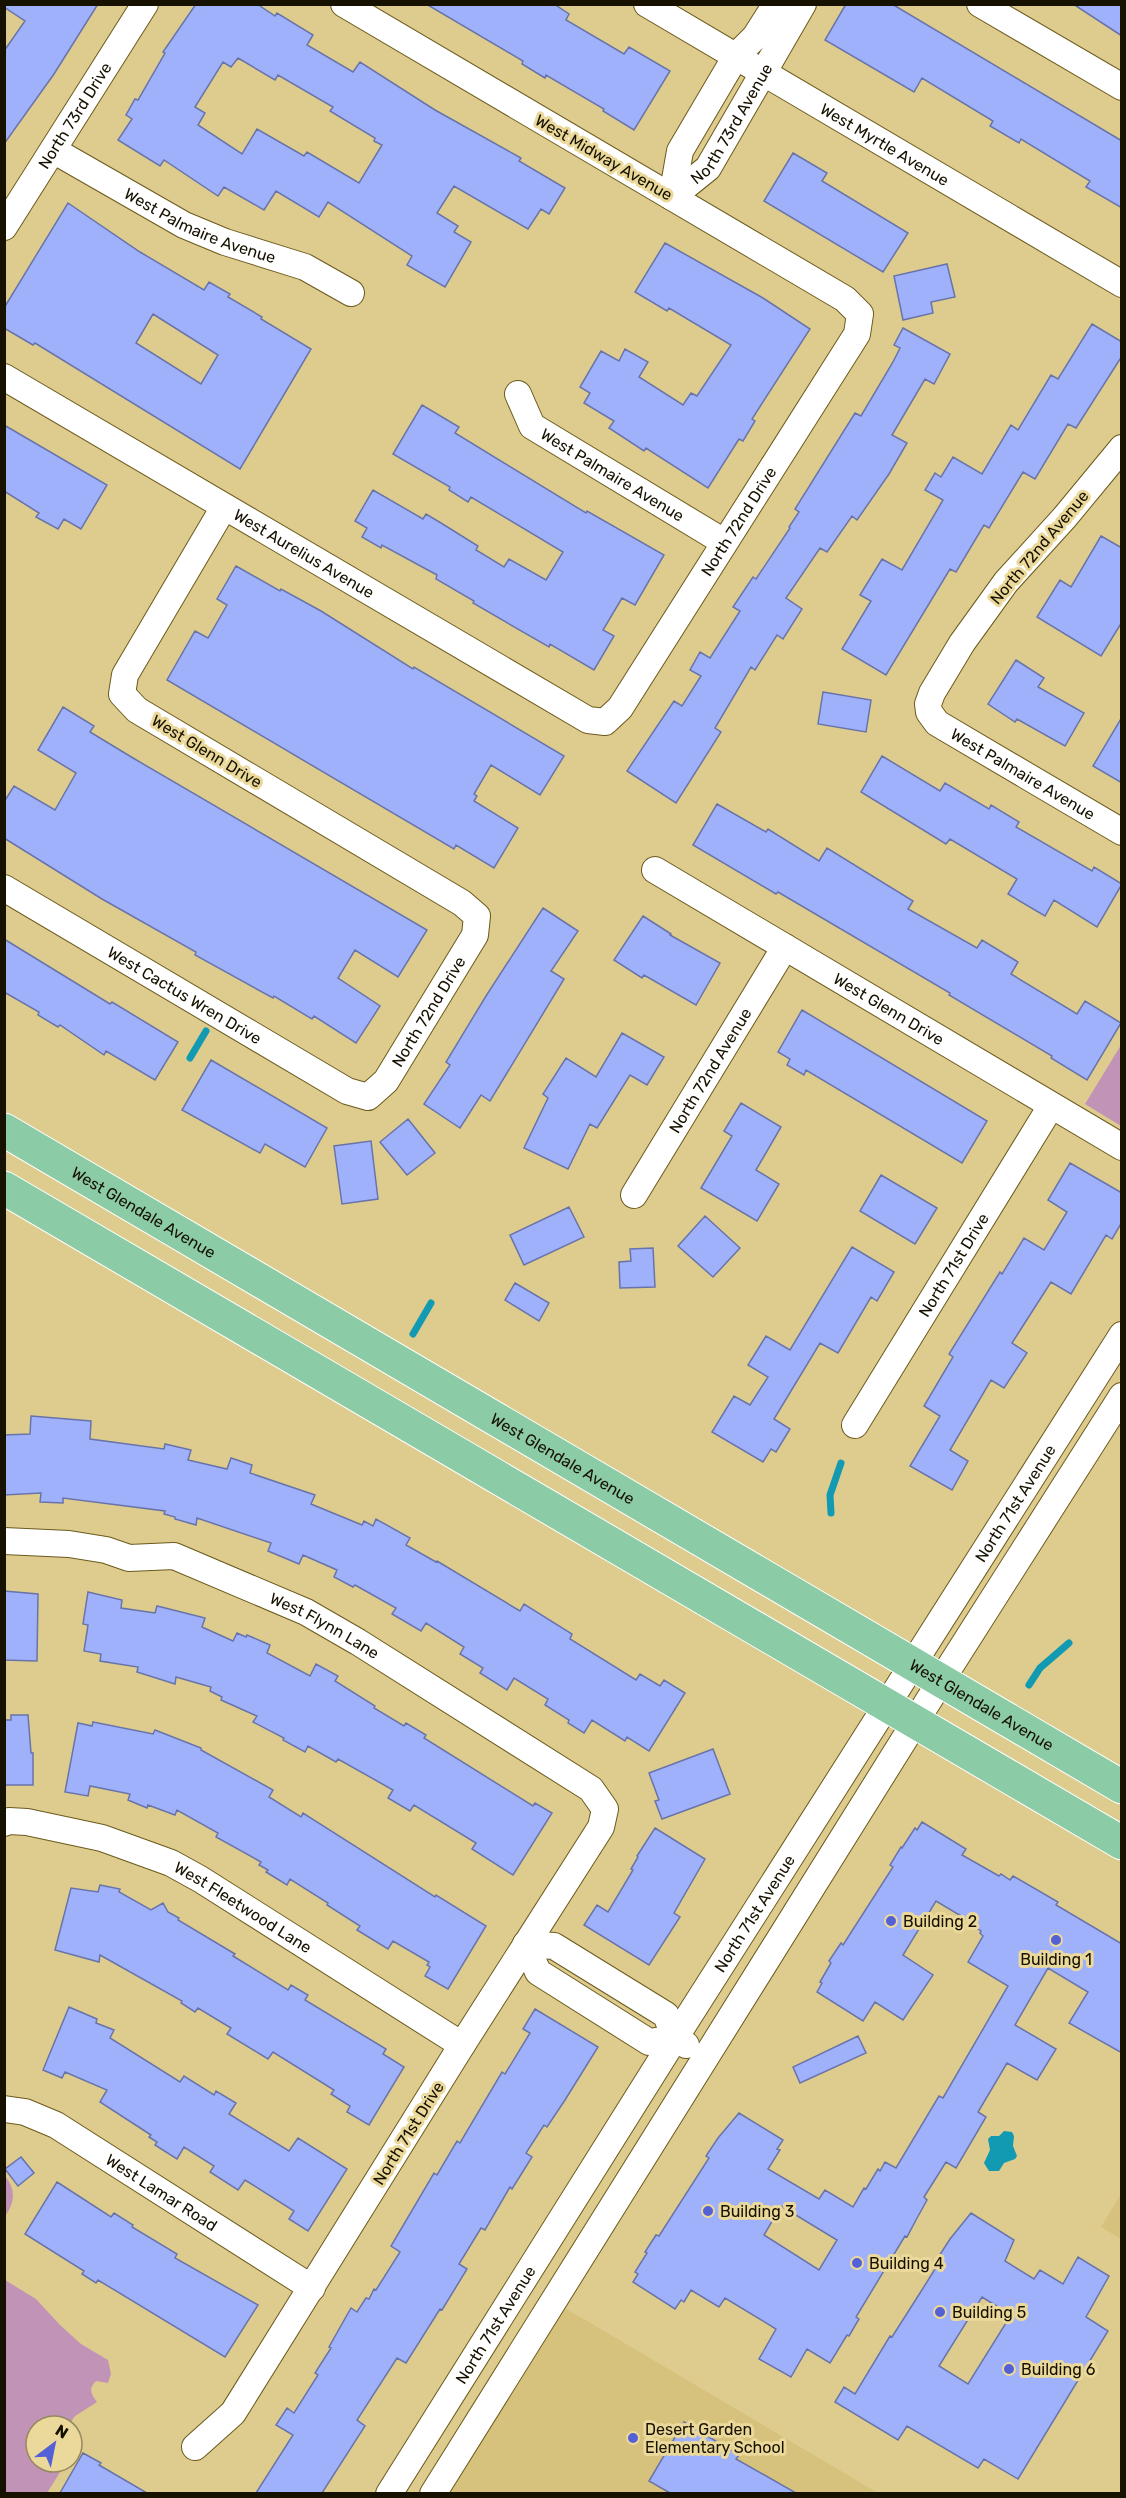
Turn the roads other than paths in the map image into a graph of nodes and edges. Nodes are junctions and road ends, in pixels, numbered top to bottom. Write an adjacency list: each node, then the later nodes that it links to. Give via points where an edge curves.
1 (145, 4): 12 (street, North 73rd Drive)
2 (344, 4): 13 (street, West Midway Avenue)
3 (647, 4): 7 (street, West Myrtle Avenue)
4 (776, 4): 7 (street, North 73rd Avenue, via 755,37)
5 (803, 4): 8 (street, North 73rd Avenue)
6 (980, 4): 9 (street)
7 (736, 56): 8 (street, West Myrtle Avenue); 10 (street, North 73rd Avenue)
8 (765, 73): 11 (street, North 73rd Avenue); 15 (street, West Myrtle Avenue)
9 (1122, 87)
10 (692, 130): 11 (street); 13 (street, North 73rd Avenue, via 680,151)
11 (720, 147): 13 (street, North 73rd Avenue, via 708,168)
12 (53, 150): 14 (street, North 73rd Drive); 16 (street, West Palmaire Avenue, via 184,225 225,243 305,267)
13 (672, 197): 17 (street, West Midway Avenue, via 845,299)
14 (4, 227)
15 (1122, 284)
16 (351, 293)
17 (860, 314): 22 (street, North 72nd Drive, via 857,334)
18 (4, 377): 21 (street, West Aurelius Avenue)
19 (518, 394): 22 (street, West Palmaire Avenue, via 532,426)
20 (1122, 448): 23 (street, North 72nd Avenue, via 1006,582 932,693)
21 (224, 507): 24 (street, West Aurelius Avenue, via 588,720); 28 (street, West Glenn Drive, via 126,675 122,694 136,710 462,903)
22 (724, 542): 24 (street, North 72nd Drive, via 620,708)
23 (929, 712): 25 (street, West Palmaire Avenue, via 943,727)
24 (605, 722)
25 (1122, 832)
26 (655, 870): 29 (street, West Glenn Drive)
27 (4, 888): 30 (street, West Cactus Wren Drive, via 347,1091)
28 (477, 916): 30 (street, North 72nd Drive, via 475,935 386,1081)
29 (785, 946): 31 (street, West Glenn Drive); 35 (street, North 72nd Avenue)
30 (368, 1097)
31 (1052, 1106): 33 (street, West Glenn Drive); 38 (street, North 71st Drive)
32 (4, 1130): 40 (main road, West Glendale Avenue)
33 (1122, 1147)
34 (4, 1188): 42 (main road)
35 (634, 1195)
36 (1122, 1335): 40 (street, North 71st Avenue)
37 (1122, 1396): 41 (street, North 71st Avenue)
38 (855, 1425)
39 (4, 1542): 45 (street, West Flynn Lane, via 69,1544 129,1558 174,1556 306,1612 591,1789)
40 (914, 1663): 41 (main road, West Glendale Avenue); 42 (street, North 71st Avenue)
41 (942, 1679): 43 (street, North 71st Avenue); 44 (main road, West Glendale Avenue)
42 (886, 1704): 43 (main road); 49 (street, North 71st Avenue)
43 (916, 1722): 47 (main road); 51 (street, North 71st Avenue)
44 (1122, 1787)
45 (605, 1809): 48 (street, North 71st Drive, via 601,1827)
46 (4, 1823): 50 (street, West Fleetwood Lane, via 27,1822 102,1838 171,1863)
47 (1122, 1843)
48 (525, 1944): 49 (street, via 538,1972 649,2042); 50 (street, North 71st Drive)
49 (675, 2038): 51 (street); 55 (street, North 71st Avenue)
50 (462, 2045): 53 (street, North 71st Drive)
51 (706, 2058): 56 (street, North 71st Avenue)
52 (4, 2109): 53 (street, West Lamar Road, via 25,2112 56,2125)
53 (312, 2288): 54 (street, North 71st Drive, via 233,2413)
54 (195, 2446)
55 (389, 2493)
56 (433, 2493)

